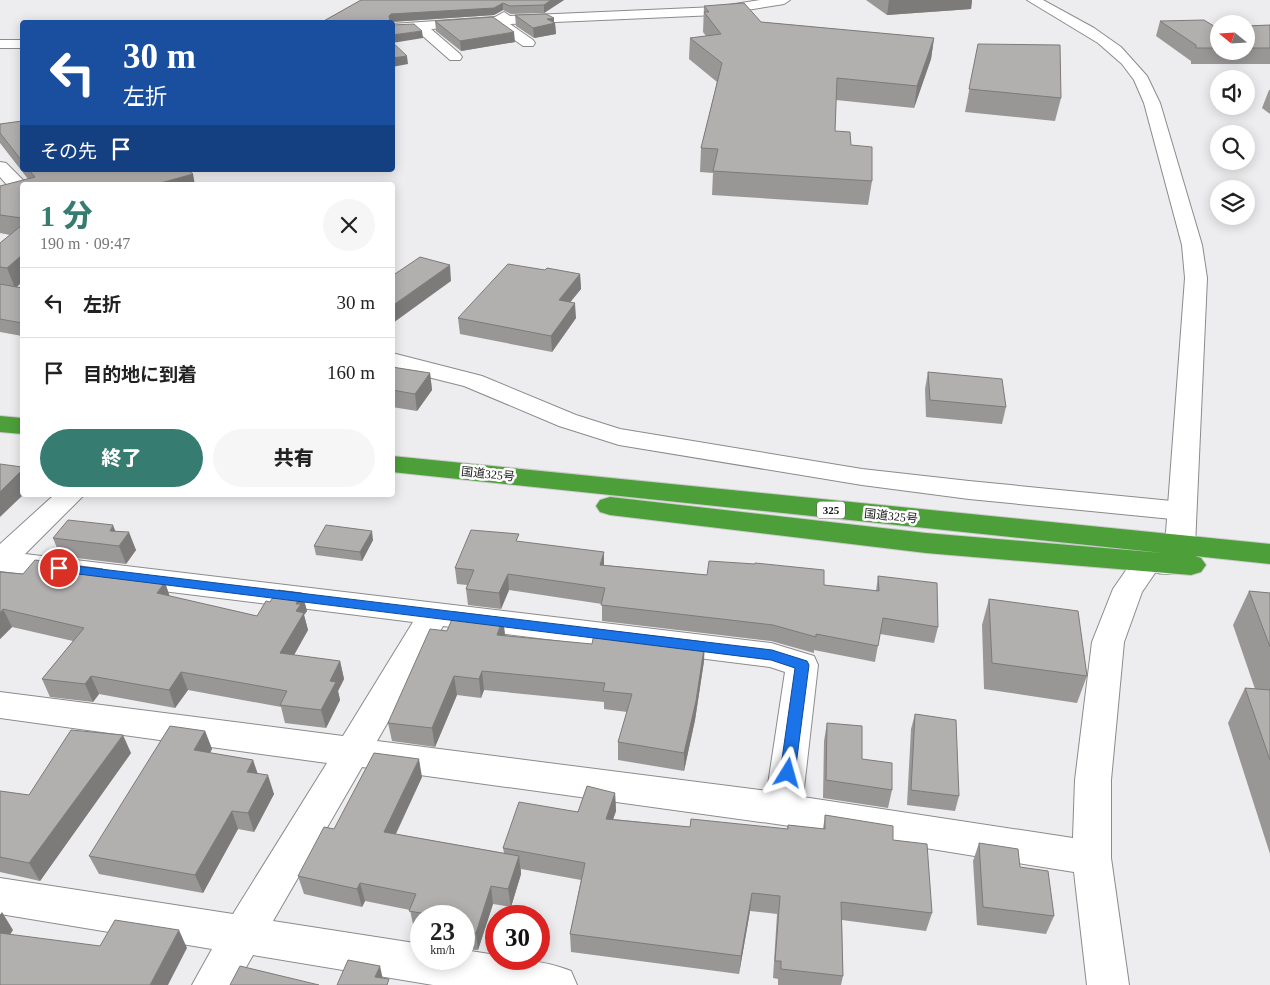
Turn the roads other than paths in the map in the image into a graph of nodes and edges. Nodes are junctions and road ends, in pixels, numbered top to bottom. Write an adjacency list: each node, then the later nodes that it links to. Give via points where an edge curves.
1 (784, 0): 4 (street, via 716,11)
2 (1033, 0): 21 (street, via 1090,32 1120,54 1146,87 1155,112 1192,245 1196,278)
3 (518, 5): 4 (street)
4 (498, 21): 5 (street); 7 (street)
5 (419, 26): 6 (street); 10 (street)
6 (395, 28)
7 (528, 43)
8 (0, 44): 9 (street)
9 (20, 44)
10 (455, 57)
11 (0, 167): 12 (street)
12 (20, 188)
13 (395, 361): 21 (street, via 483,385 596,432 619,437 862,477)
14 (0, 424): 15 (highway)
15 (20, 426)
16 (0, 441): 17 (highway)
17 (20, 443)
18 (395, 464): 23 (highway, 国道325号 / 325)
19 (395, 482): 23 (highway, 国道325号 / 325, via 926,543)
20 (68, 497): 24 (street)
21 (1182, 511): 23 (street)
22 (1270, 554): 23 (highway, 国道325号 / 325)
23 (1164, 560): 25 (highway, 国道325号 / 325); 30 (street, via 1128,589 1108,642 1093,780)
24 (0, 561): 26 (street)
25 (1270, 570)
26 (435, 613): 28 (street); 29 (street, via 772,655 802,665)
27 (0, 705): 28 (street)
28 (352, 752): 29 (street); 32 (street)
29 (783, 809): 30 (street)
30 (1092, 858): 35 (street)
31 (0, 896): 32 (street)
32 (242, 936): 33 (street); 34 (street)
33 (213, 985)
34 (556, 985)
35 (1108, 985)

